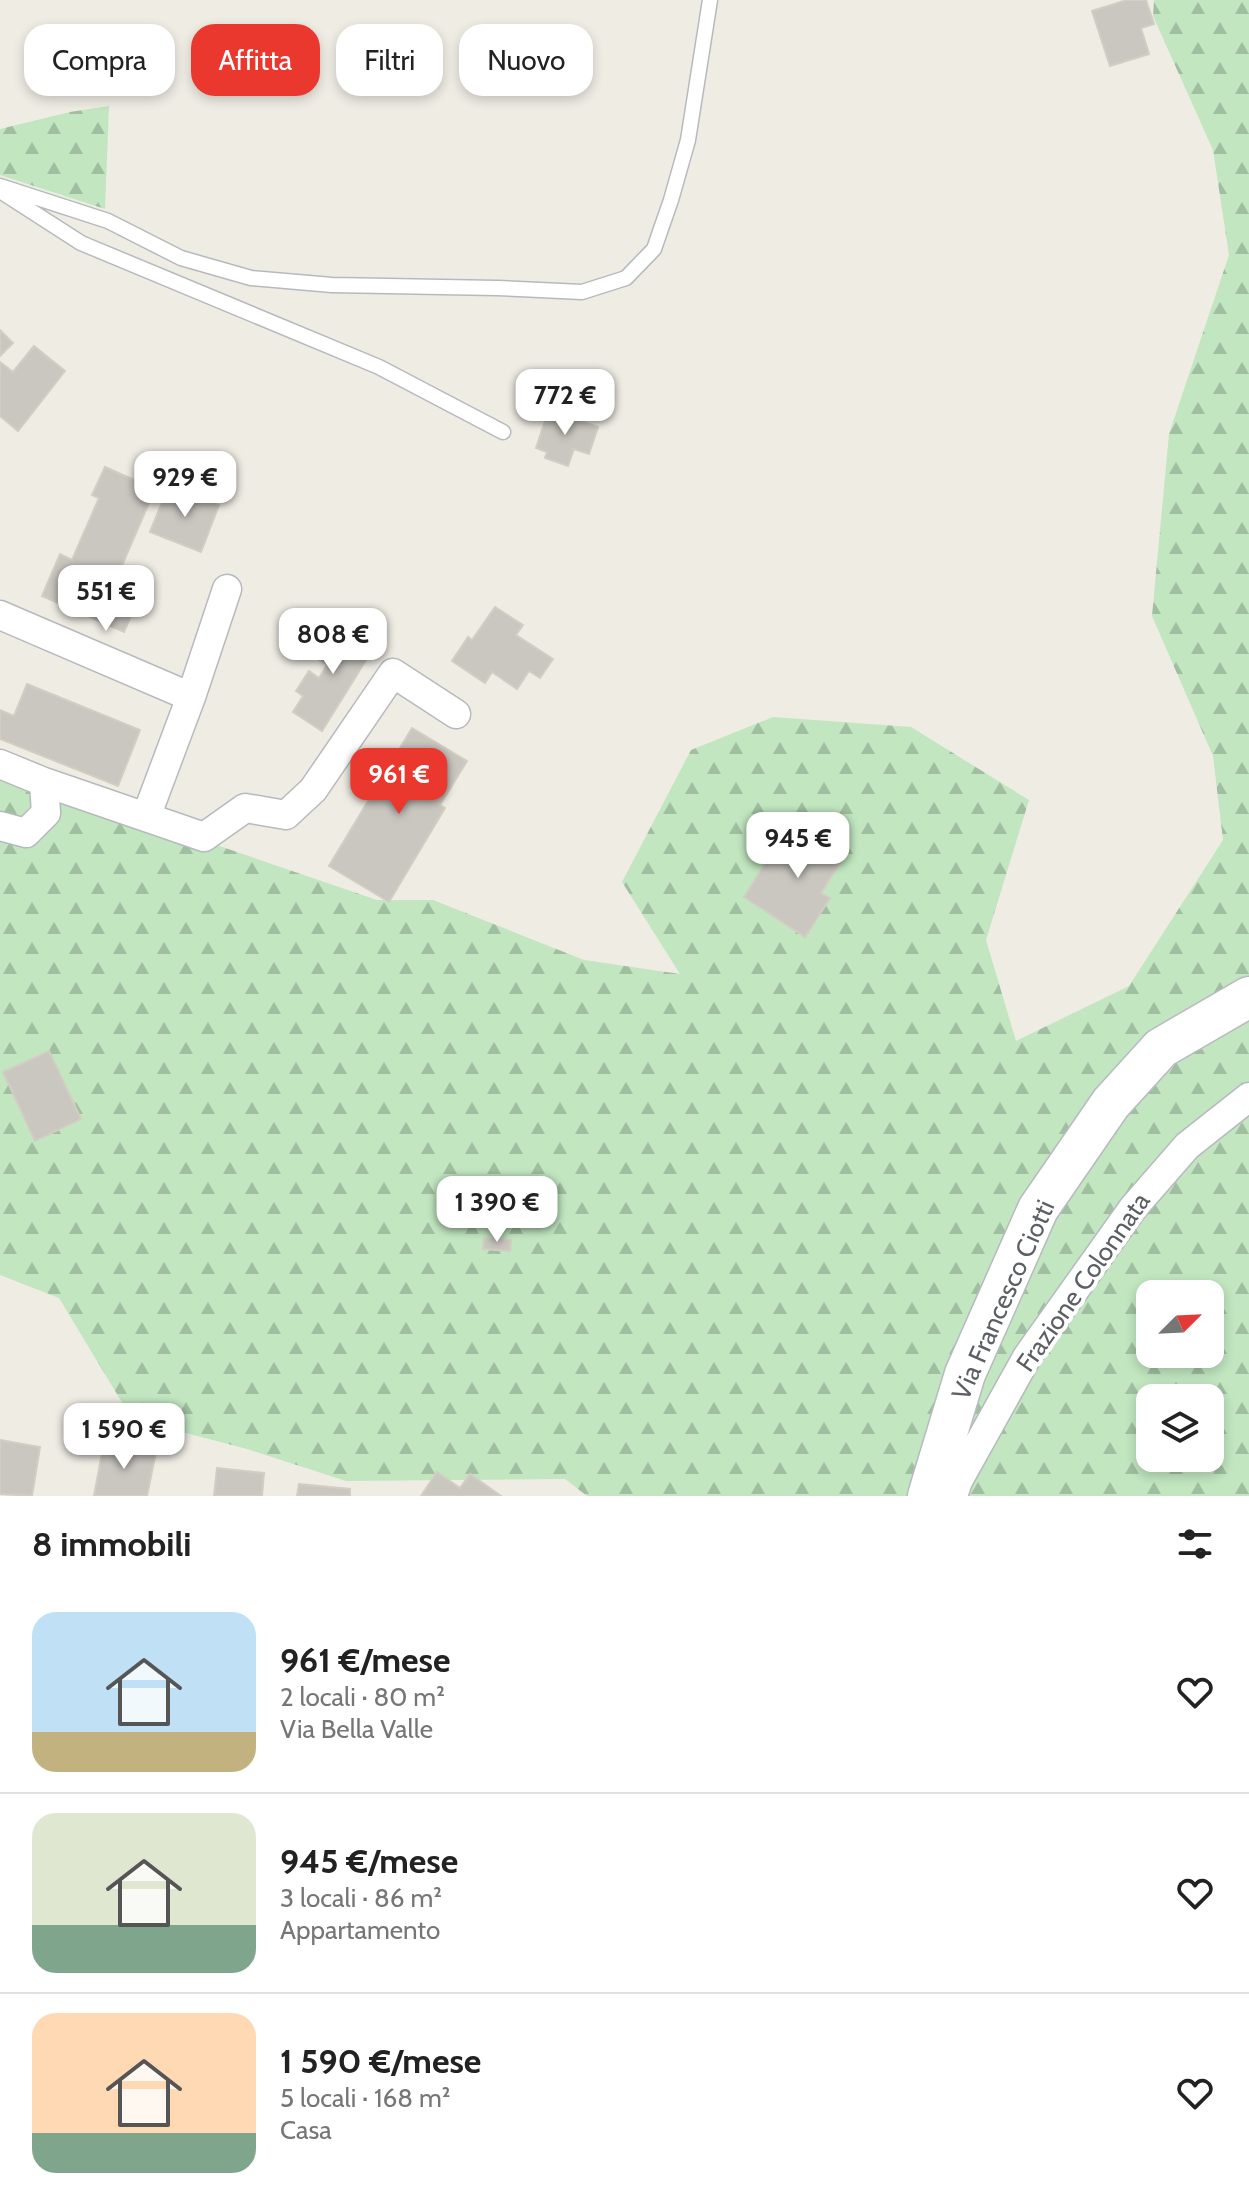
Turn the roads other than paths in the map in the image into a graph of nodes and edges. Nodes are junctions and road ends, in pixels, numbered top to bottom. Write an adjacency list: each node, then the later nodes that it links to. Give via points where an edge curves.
1 (710, 0): 2 (lane, via 688,140 654,249 626,278 582,292 251,278 181,258 108,221)
2 (0, 189): 3 (lane, via 81,243 379,367)
3 (503, 432)
4 (227, 589): 6 (street)
5 (0, 615): 6 (street)
6 (191, 697): 10 (street)
7 (456, 714): 10 (street, via 393,673 313,790 286,815 245,808 204,837)
8 (0, 764): 9 (street)
9 (44, 782): 10 (street); 11 (street, via 46,813 26,833)
10 (146, 817)
11 (0, 826)
12 (1249, 997): 14 (street, Via Francesco Ciotti, via 1161,1048 1111,1103 1038,1209 965,1374)
13 (1249, 1097): 15 (street, Frazione Colonnata, via 1187,1146 1133,1208 1027,1357)
14 (928, 1496)
15 (953, 1496)

